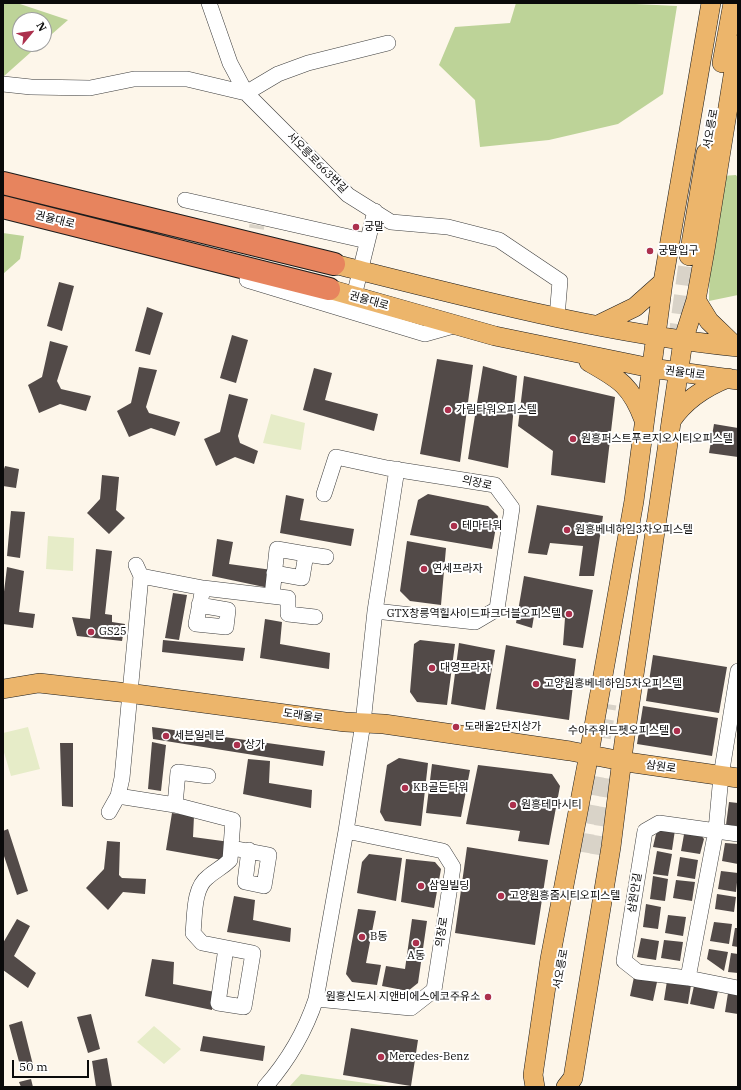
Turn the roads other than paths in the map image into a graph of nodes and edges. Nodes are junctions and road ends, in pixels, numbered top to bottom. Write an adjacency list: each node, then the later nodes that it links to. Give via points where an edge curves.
1 (209, 3): 8 (street, 서오릉로663번길, via 230,63)
2 (711, 3): 17 (main road)
3 (721, 3): 4 (main road, 서오릉로, via 683,255)
4 (733, 3)
5 (388, 43): 8 (street, via 308,63 278,74)
6 (738, 45): 20 (main road)
7 (3, 84): 8 (street, via 90,88 134,79 187,79)
8 (246, 93): 12 (street, 서오릉로663번길, via 348,195)
9 (3, 183): 14 (highway)
10 (185, 200): 13 (street, via 258,221)
11 (3, 207): 18 (highway, 권율대로)
12 (375, 212): 13 (street); 21 (street, 서오릉로663번길, via 391,222 448,227 499,240 560,281)
13 (367, 241): 15 (street)
14 (334, 264): 15 (main road)
15 (360, 271): 19 (street); 21 (main road)
16 (249, 274): 23 (street, via 247,280 425,334)
17 (663, 282): 22 (main road, via 635,307); 24 (main road)
18 (329, 290): 19 (main road, 권율대로)
19 (354, 296): 23 (main road, 권율대로)
20 (696, 300): 25 (main road); 26 (main road, via 710,320)
21 (557, 317): 22 (main road)
22 (598, 325): 24 (main road)
23 (457, 326): 27 (main road, 권율대로)
24 (656, 336): 25 (main road); 28 (main road)
25 (683, 341): 26 (main road); 29 (main road)
26 (736, 347)
27 (575, 354): 28 (main road, 권율대로); 31 (main road, via 611,374 626,386 639,406)
28 (651, 368): 29 (main road, 권율대로); 31 (main road)
29 (678, 372): 30 (main road, 권율대로); 32 (main road)
30 (733, 379): 32 (main road, via 715,383 691,398 677,411)
31 (644, 421): 47 (main road)
32 (671, 421): 48 (main road)
33 (397, 469): 34 (street, via 336,457); 41 (street); 41 (street, 의장로, via 495,485 512,508 497,609 475,622)
34 (324, 494)
35 (306, 554): 36 (street); 37 (street, via 302,578); 37 (street, via 277,549)
36 (326, 557)
37 (274, 573): 39 (street)
38 (203, 588): 39 (street); 40 (street); 45 (street, via 138,570)
39 (272, 596): 42 (street, via 288,598 288,614)
40 (199, 605)
41 (375, 611): 46 (street)
42 (315, 617)
43 (738, 671): 50 (street)
44 (3, 689): 45 (main road, 도래울로, via 39,683)
45 (128, 693): 46 (main road, 도래울로); 51 (street, via 122,778)
46 (363, 723): 47 (main road, 도래울로); 55 (street)
47 (596, 755): 48 (main road, 삼원로); 64 (main road, via 550,959 533,1075)
48 (622, 760): 50 (main road, 삼원로); 67 (main road, via 611,848 573,1078)
49 (208, 776): 52 (street, via 178,772)
50 (730, 777): 54 (street)
51 (118, 796): 52 (street); 53 (street)
52 (175, 805): 57 (street, via 234,820)
53 (109, 812)
54 (716, 830): 56 (street, 삼원안길); 60 (street); 60 (street, 삼원안길, via 659,823 645,831 624,961 638,972)
55 (346, 831): 62 (street); 62 (street, 의장로, via 443,851 452,867 434,990 411,1008)
56 (738, 834)
57 (232, 848): 58 (street); 59 (street, via 230,860 207,877 198,890 193,933 202,943)
58 (249, 850)
59 (226, 948)
60 (688, 978): 61 (street, 삼원안길)
61 (738, 988)
62 (316, 999): 63 (street, via 309,1021 294,1050)
63 (265, 1087)
64 (535, 1087)
65 (540, 1087): 66 (main road, 서오릉로, via 590,853 577,975)
66 (560, 1087)
67 (566, 1087)

